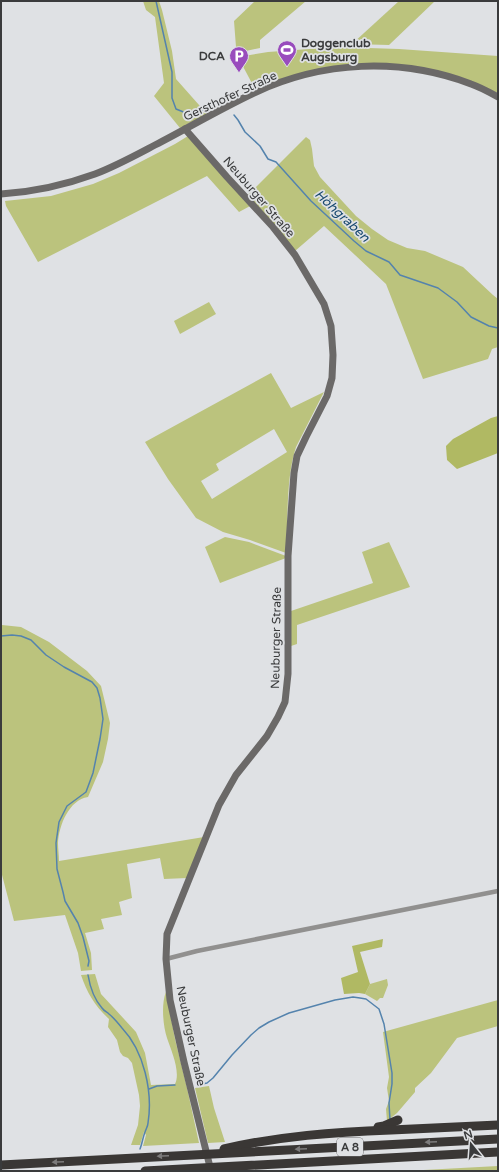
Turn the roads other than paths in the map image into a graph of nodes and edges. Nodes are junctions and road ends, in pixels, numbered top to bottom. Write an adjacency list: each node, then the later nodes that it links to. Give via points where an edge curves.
1 (498, 97): 2 (street, Gersthofer Straße, via 472,84 429,71 391,66 346,67 316,72 279,83)
2 (185, 129): 3 (street, Gersthofer Straße, via 96,174 49,188); 5 (street, Neuburger Straße, via 295,255 324,304 332,326 333,355 332,378 306,436 294,473 288,556 288,674 284,702 267,736 236,775 219,805 168,934)
3 (1, 194)
4 (498, 891): 5 (street)
5 (166, 959): 14 (street, Neuburger Straße, via 170,1000)
6 (398, 1120): 8 (highway)
7 (498, 1125): 8 (highway)
8 (359, 1131): 11 (highway, via 302,1136)
9 (498, 1139): 11 (highway, A 8, one-way to 11)
10 (498, 1152): 13 (highway, A 8)
11 (202, 1154): 12 (highway, A 8, one-way to 12)
12 (1, 1165)
13 (145, 1171)
14 (211, 1171)

